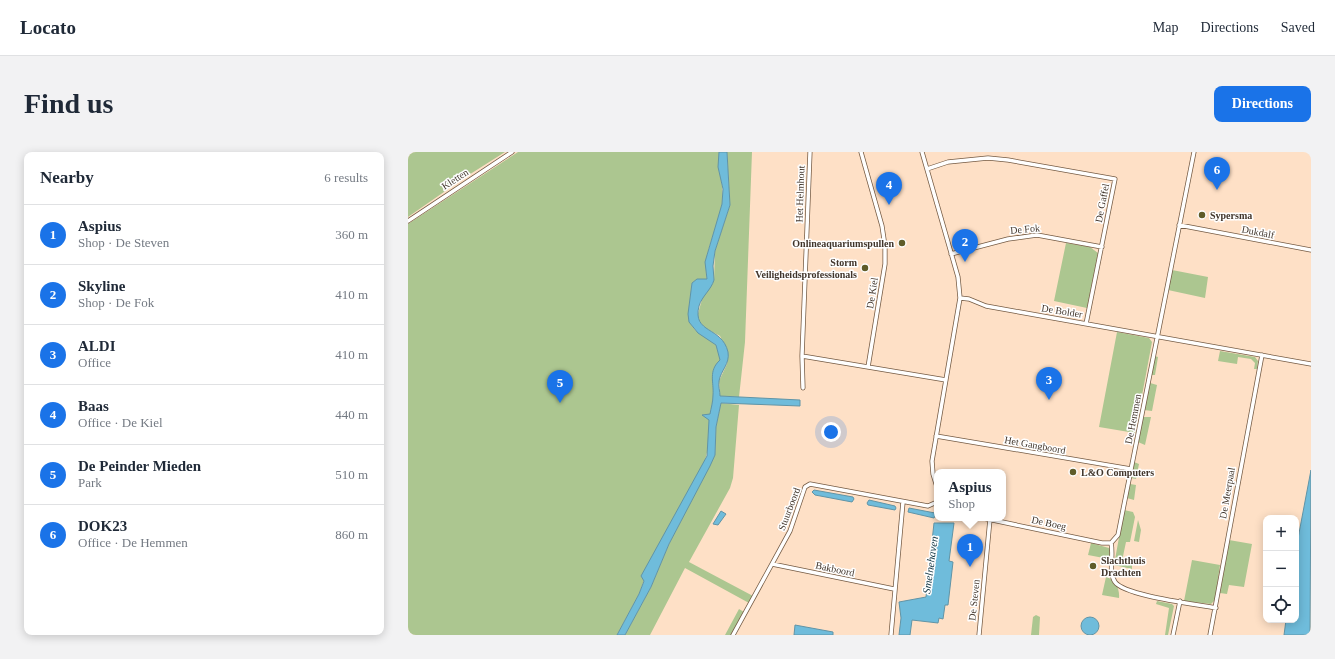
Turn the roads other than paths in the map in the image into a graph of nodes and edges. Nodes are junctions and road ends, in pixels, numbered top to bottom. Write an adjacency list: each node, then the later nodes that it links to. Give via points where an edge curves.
1 (512, 152): 7 (street, Kletten)
2 (810, 152): 16 (street, Het Helmhout)
3 (861, 152): 18 (street, De Kiel, via 882,226 885,246)
4 (922, 152): 6 (street)
5 (1194, 152): 8 (street, De Hemmen)
6 (927, 169): 9 (street, De Gaffel, via 948,162 988,158 1115,179); 11 (street)
7 (408, 221)
8 (1179, 225): 10 (street, Dukdalf); 14 (street, De Hemmen)
9 (1102, 246): 11 (street, De Fok, via 1037,235 1008,239); 13 (street, De Gaffel)
10 (1311, 250)
11 (951, 254): 12 (street, via 958,277)
12 (960, 298): 13 (street, De Bolder, via 986,306); 19 (street)
13 (1086, 324): 14 (street, De Bolder)
14 (1157, 336): 15 (street, De Bolder); 22 (street, De Hemmen)
15 (1262, 355): 17 (street, De Bolder); 32 (street, De Meerpaal, via 1233,502)
16 (802, 356): 18 (street); 20 (street, Het Helmhout)
17 (1311, 364)
18 (868, 367): 19 (street)
19 (946, 380): 21 (street)
20 (803, 388)
21 (936, 436): 22 (street, Het Gangboord); 23 (street, via 932,461)
22 (1131, 469): 28 (street, De Hemmen, via 1118,535)
23 (934, 477)
24 (903, 502): 25 (street, Stuurboord, via 928,506); 29 (street, Stuurboord, via 810,484 805,488 790,530); 30 (street)
25 (934, 504)
26 (990, 521): 35 (street, De Steven)
27 (999, 521): 28 (street, De Boeg)
28 (1112, 543): 31 (street, De Hemmen, via 1111,570 1115,582 1123,589)
29 (772, 564): 30 (street, Bakboord); 33 (street, Stuurboord)
30 (894, 589): 34 (street)
31 (1180, 601): 32 (street, De Hemmen); 36 (street)
32 (1216, 608): 37 (street, De Meerpaal)
33 (733, 635)
34 (891, 635)
35 (979, 635)
36 (1173, 635)
37 (1210, 635)

